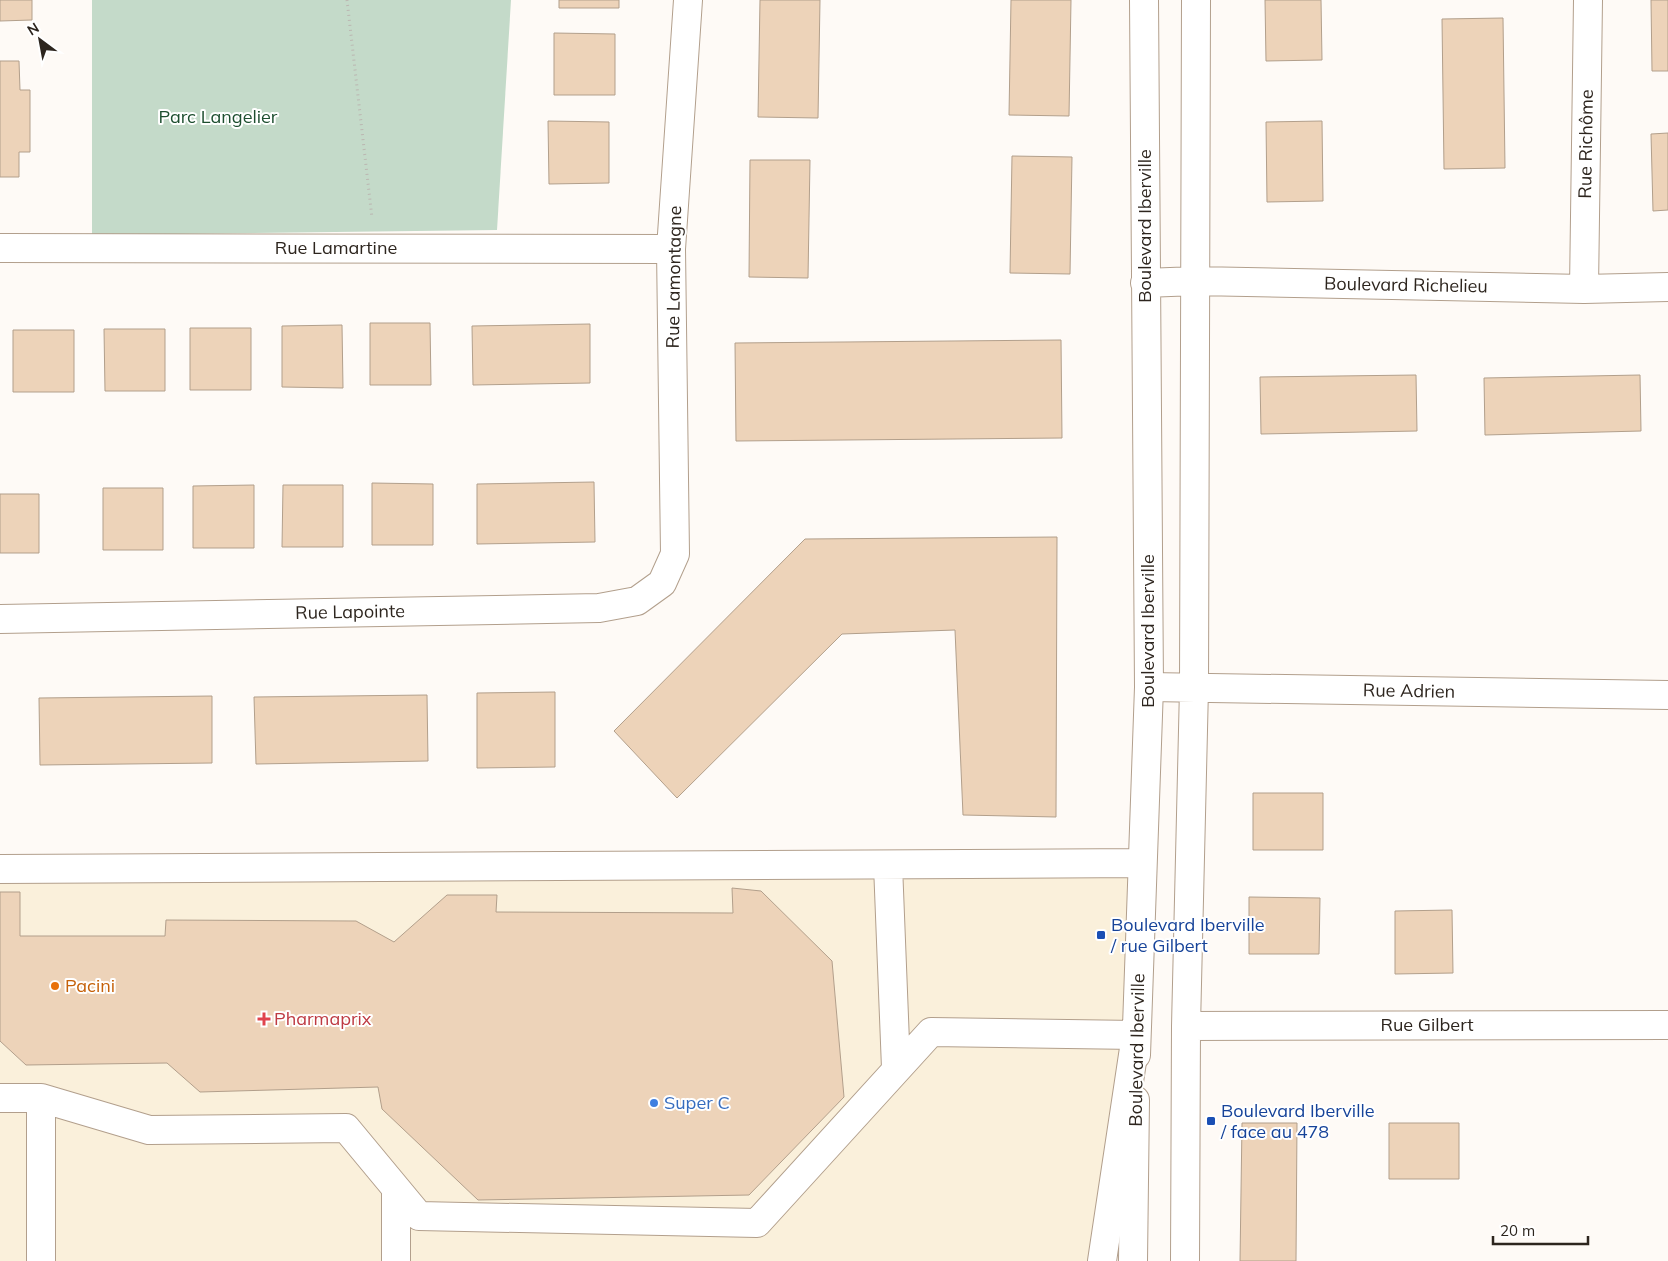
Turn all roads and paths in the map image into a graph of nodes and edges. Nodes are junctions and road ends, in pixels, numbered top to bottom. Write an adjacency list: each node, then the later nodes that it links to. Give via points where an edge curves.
1 (347, 0): 7 (path)
2 (688, 0): 8 (street, Rue Lamontagne)
3 (1144, 0): 10 (street, Boulevard Iberville)
4 (1196, 0): 9 (street)
5 (1588, 0): 12 (street, Rue Richôme)
6 (0, 248): 7 (street, Rue Lamartine)
7 (376, 248): 8 (street, Rue Lamartine)
8 (671, 248): 13 (street, Rue Lamontagne)
9 (1196, 281): 10 (street, Boulevard Richelieu); 12 (street, Boulevard Richelieu); 16 (street)
10 (1145, 283): 15 (street, Boulevard Iberville)
11 (1668, 287): 12 (street, Boulevard Richelieu)
12 (1584, 289)
13 (675, 554): 14 (street, Rue Lapointe, via 662,583 636,601 599,608)
14 (0, 619)
15 (1149, 687): 16 (street, Rue Adrien); 18 (street, Boulevard Iberville)
16 (1194, 688): 17 (street, Rue Adrien); 22 (street)
17 (1668, 695)
18 (1142, 863): 19 (street); 23 (street, Boulevard Iberville)
19 (888, 865): 20 (street); 24 (street)
20 (0, 869)
21 (1668, 1024): 22 (street, Rue Gilbert)
22 (1186, 1026): 32 (street)
23 (1136, 1035): 24 (street, via 931,1032); 30 (street); 31 (street, Boulevard Iberville)
24 (896, 1068): 27 (street, via 758,1222 418,1216)
25 (0, 1098): 26 (street)
26 (41, 1098): 27 (street, via 149,1130 346,1128); 28 (street)
27 (396, 1189): 29 (street)
28 (41, 1261)
29 (396, 1261)
30 (1102, 1261)
31 (1133, 1261)
32 (1185, 1261)

